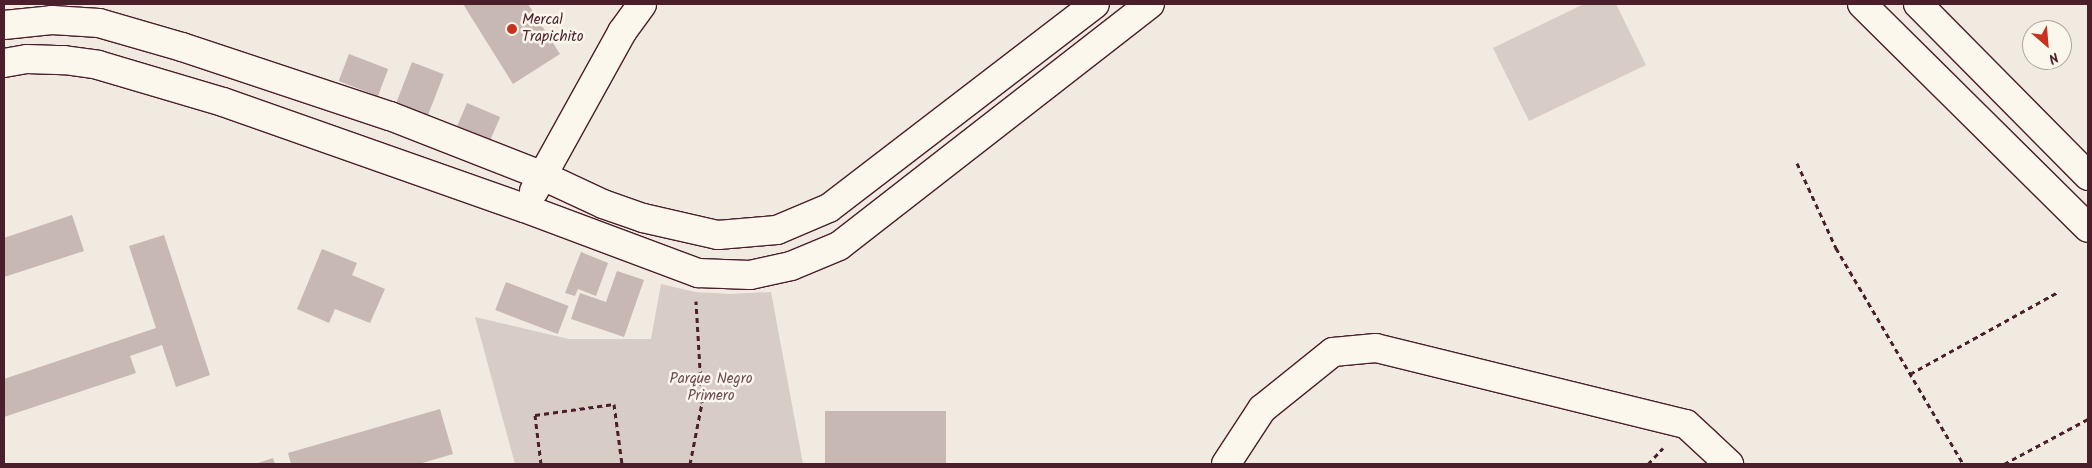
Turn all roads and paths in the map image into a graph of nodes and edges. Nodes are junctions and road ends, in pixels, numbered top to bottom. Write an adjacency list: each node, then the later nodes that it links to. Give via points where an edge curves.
1 (642, 4): 9 (street, via 622,32)
2 (1095, 4): 9 (street, via 829,208 777,230 718,235 643,218 603,204)
3 (1150, 4): 11 (street, via 838,246 791,266 750,275 698,273)
4 (1862, 4): 12 (street)
5 (1918, 4): 10 (street)
6 (4, 25): 9 (street, via 52,20 100,23 390,116)
7 (4, 63): 11 (street, via 27,59 98,65 223,102)
8 (1797, 162): 15 (path, via 1836,248)
9 (543, 176): 11 (street)
10 (2088, 176)
11 (524, 208)
12 (2088, 228)
13 (2060, 291): 15 (path)
14 (695, 292): 19 (path, via 702,403)
15 (1910, 374): 22 (path)
16 (2088, 419): 23 (path)
17 (541, 464): 18 (path, via 535,415 614,404)
18 (622, 464)
19 (690, 464)
20 (1226, 464): 21 (street, via 1262,409 1333,352 1376,348 1686,424)
21 (1729, 464)
22 (1963, 464)
23 (2004, 464)

